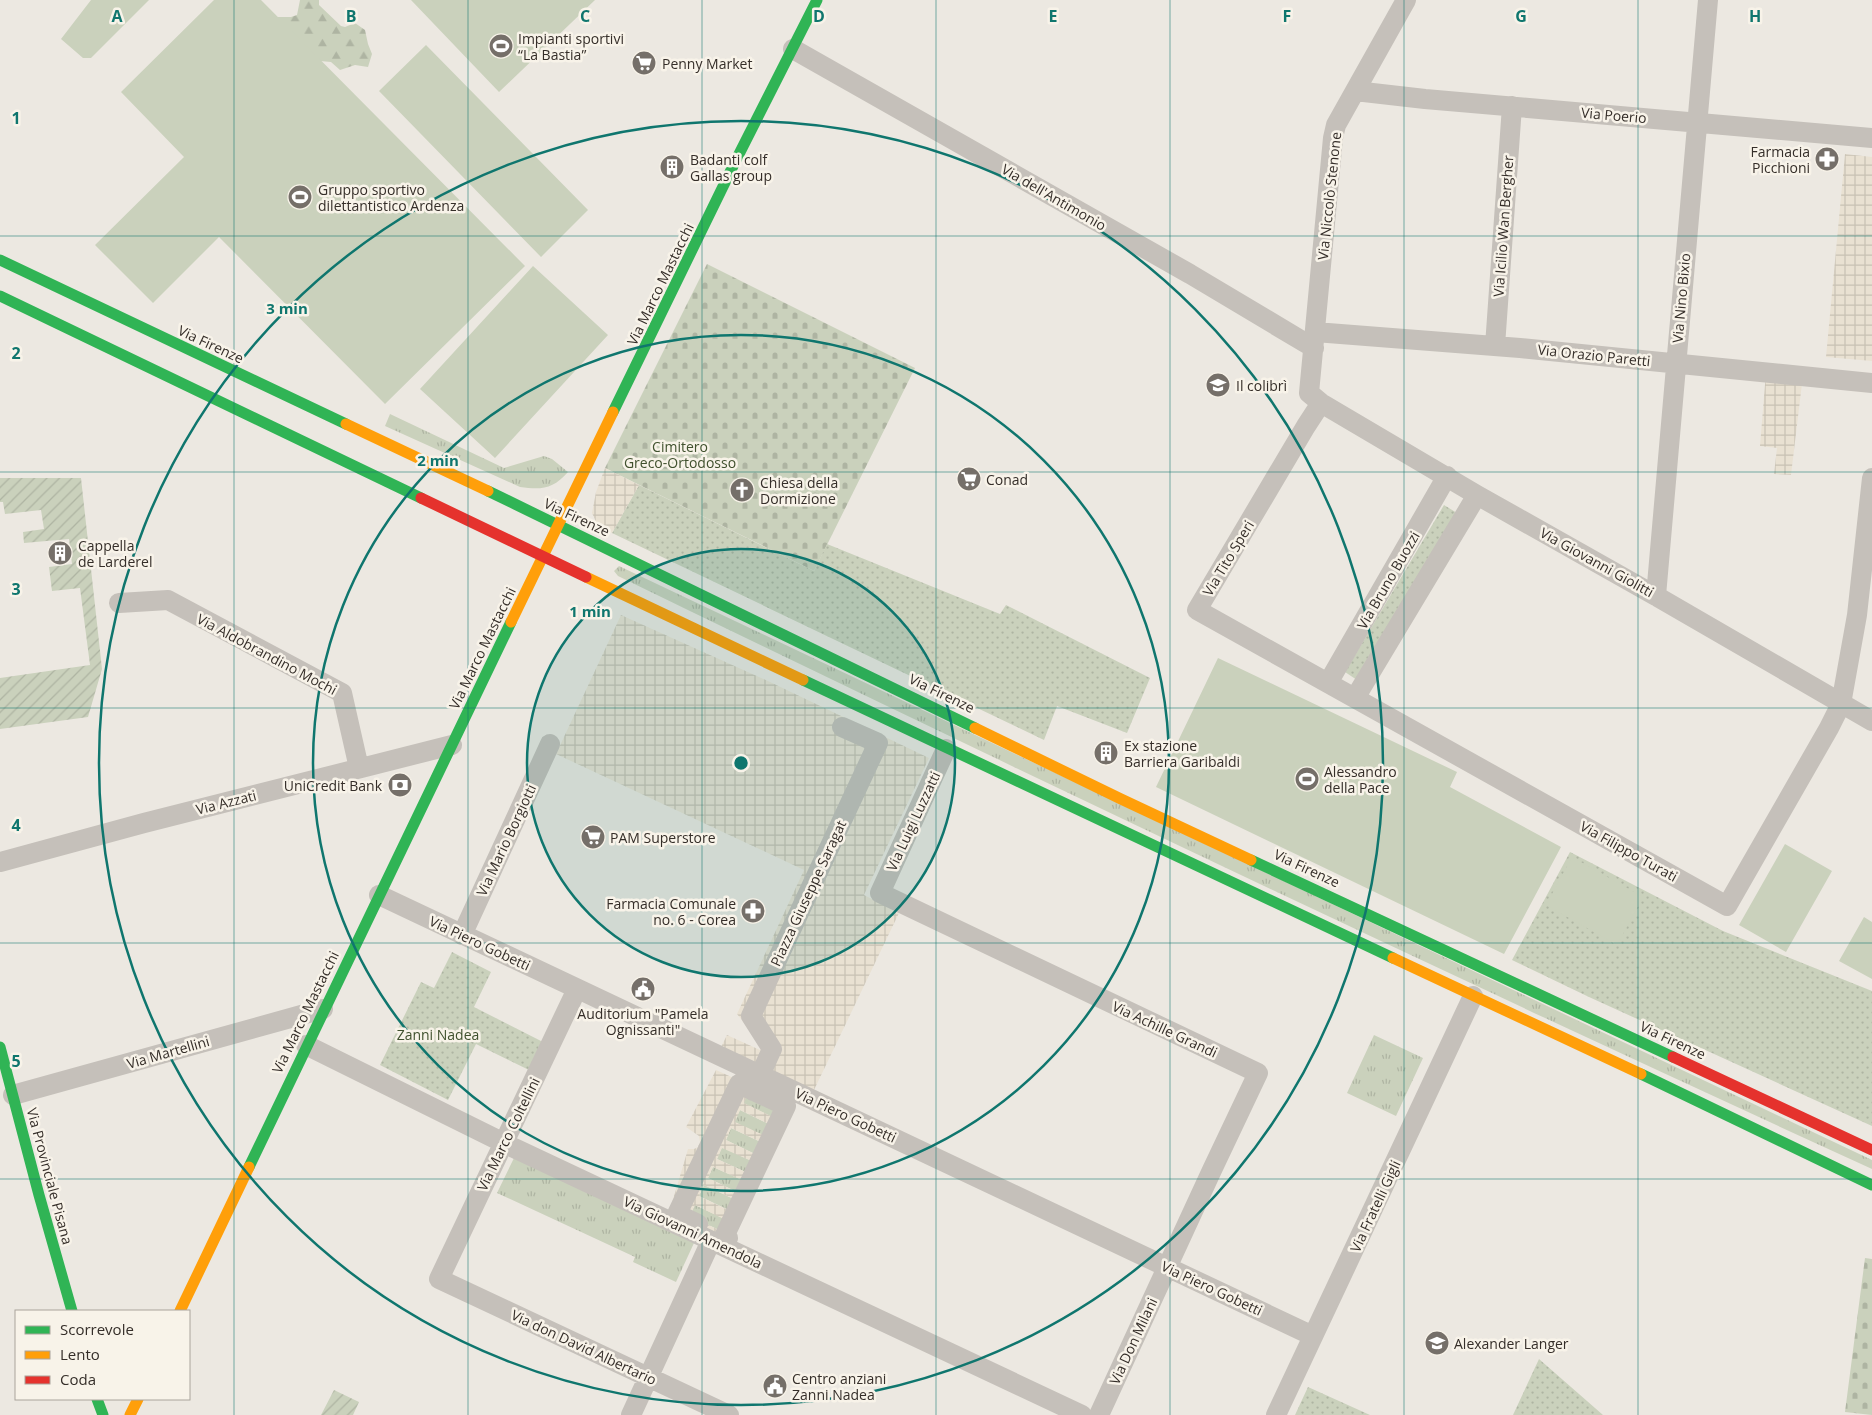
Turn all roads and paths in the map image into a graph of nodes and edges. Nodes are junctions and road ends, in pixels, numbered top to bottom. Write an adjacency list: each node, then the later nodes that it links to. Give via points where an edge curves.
1 (817, 0): 4 (main road, Via Marco Mastacchi)
2 (1406, 0): 5 (street, Via Niccolò Stenone)
3 (1708, 0): 7 (street, Via Nino Bixio)
4 (793, 49): 11 (street, Via dell'Antimonio, via 1190,274); 19 (main road, Via Marco Mastacchi)
5 (1355, 91): 6 (street, Via Poerio); 11 (street, Via Niccolò Stenone, via 1332,138)
6 (1512, 106): 7 (street, Via Poerio); 12 (street, Via Icilio Wan Bergher)
7 (1697, 122): 8 (street, Via Poerio); 13 (street, Via Nino Bixio)
8 (1872, 138)
9 (0, 260): 19 (main road, Via Firenze)
10 (0, 296): 20 (main road)
11 (1314, 340): 12 (street, Via Orazio Paretti); 15 (street, Via Niccolò Stenone, via 1309,393)
12 (1495, 346): 13 (street, Via Orazio Paretti)
13 (1676, 363): 14 (street, Via Orazio Paretti); 21 (street, Via Nino Bixio)
14 (1872, 383)
15 (1321, 403): 16 (street, Via Giovanni Giolitti); 24 (street, Via Tito Speri, via 1198,610)
16 (1447, 476): 18 (street, Via Giovanni Giolitti); 24 (street, Via Bruno Buozzi)
17 (1872, 478): 23 (street, Via Filippo Turati)
18 (1477, 495): 21 (street, Via Giovanni Giolitti); 25 (street)
19 (559, 524): 20 (main road, Via Marco Mastacchi); 45 (main road, Via Firenze, via 1121,799)
20 (544, 555): 30 (main road, Via Marco Mastacchi); 31 (main road)
21 (1656, 596): 26 (street, Via Giovanni Giolitti)
22 (119, 602): 32 (street, Via Aldobrandino Mochi, via 168,600 342,693)
23 (1865, 615): 26 (street, Via Filippo Turati)
24 (1328, 683): 25 (street, Via Filippo Turati)
25 (1355, 698): 26 (street, Via Filippo Turati, via 1727,906)
26 (1841, 704): 27 (street, Via Giovanni Giolitti)
27 (1872, 721)
28 (842, 727): 42 (street, Piazza Giuseppe Saragat, via 878,743 751,1016 772,1049)
29 (550, 744): 36 (street, Via Mario Borgiotti)
30 (452, 745): 32 (street, Via Azzati); 35 (main road, Via Marco Mastacchi)
31 (946, 749): 34 (street, Via Luigi Luzzatti); 38 (main road)
32 (359, 768): 33 (street, Via Azzati)
33 (0, 862)
34 (880, 894): 48 (street, Via Achille Grandi, via 1258,1073)
35 (379, 895): 36 (street, Via Piero Gobetti); 39 (main road, Via Marco Mastacchi)
36 (462, 935): 37 (street, Via Piero Gobetti)
37 (577, 989): 42 (street, Via Piero Gobetti); 44 (street, Via Marco Coltellini)
38 (1473, 996): 46 (main road); 52 (street, Via Fratelli Gigli)
39 (323, 1009): 40 (main road, Via Marco Mastacchi); 43 (street, Via Martellini)
40 (306, 1045): 44 (street, Via Giovanni Amendola); 51 (main road, Via Marco Mastacchi)
41 (0, 1047): 43 (main road, Via Provinciale Pisana)
42 (756, 1083): 47 (street, via 786,1106); 47 (street, via 739,1084 677,1214); 48 (street, Via Piero Gobetti)
43 (13, 1095): 50 (main road, Via Provinciale Pisana)
44 (504, 1142): 47 (street, Via Giovanni Amendola); 49 (street, Via Marco Coltellini)
45 (1872, 1150)
46 (1872, 1185)
47 (721, 1239): 53 (street); 60 (street, Via Giovanni Amendola)
48 (1167, 1267): 52 (street, Via Piero Gobetti); 61 (street, Via Don Milani)
49 (439, 1279): 53 (street, Via don David Albertario)
50 (72, 1310)
51 (180, 1310)
52 (1313, 1336): 62 (street, Via Fratelli Gigli)
53 (649, 1377): 58 (street); 59 (street, Via don David Albertario)
54 (97, 1400): 56 (main road)
55 (138, 1400): 57 (main road)
56 (104, 1415)
57 (130, 1415)
58 (631, 1415)
59 (729, 1415)
60 (1082, 1415)
61 (1099, 1415)
62 (1276, 1415)

